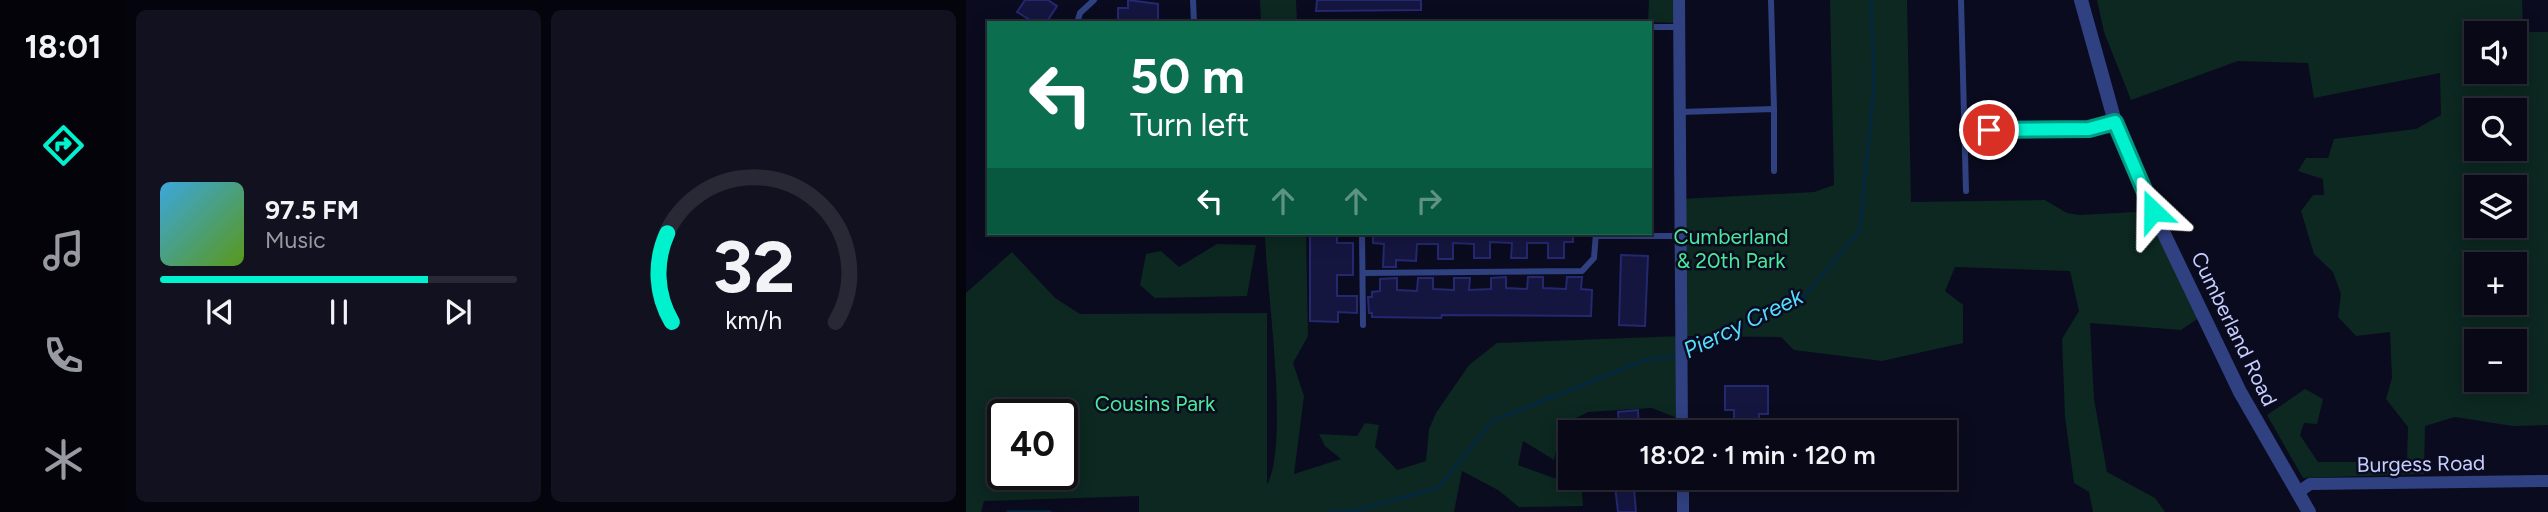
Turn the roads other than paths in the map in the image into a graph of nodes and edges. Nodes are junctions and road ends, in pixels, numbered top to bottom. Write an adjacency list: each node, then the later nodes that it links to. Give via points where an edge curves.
1 (1094, 0): 7 (lane)
2 (1193, 0): 8 (lane)
3 (1679, 0): 10 (street)
4 (1771, 0): 11 (lane)
5 (1961, 0): 14 (lane)
6 (2081, 0): 13 (street, Cumberland Road)
7 (1078, 21)
8 (1194, 21)
9 (1652, 27): 10 (lane)
10 (1679, 27): 12 (street)
11 (1774, 109): 12 (lane); 15 (lane)
12 (1680, 112): 20 (street)
13 (2115, 122): 14 (lane, via 2089,129); 26 (street, Cumberland Road, via 2240,392)
14 (1963, 130): 16 (lane)
15 (1774, 172)
16 (1966, 191)
17 (1362, 235): 21 (lane)
18 (1596, 235): 21 (lane, via 1594,258 1582,271)
19 (1638, 235): 20 (lane)
20 (1681, 236): 23 (street)
21 (1363, 274): 22 (lane)
22 (1363, 325)
23 (1682, 420)
24 (2548, 481): 26 (street, Burgess Road, via 2310,484)
25 (1683, 490): 27 (street)
26 (2297, 493): 28 (street, Cumberland Road)
27 (1683, 512)
28 (2309, 512)

